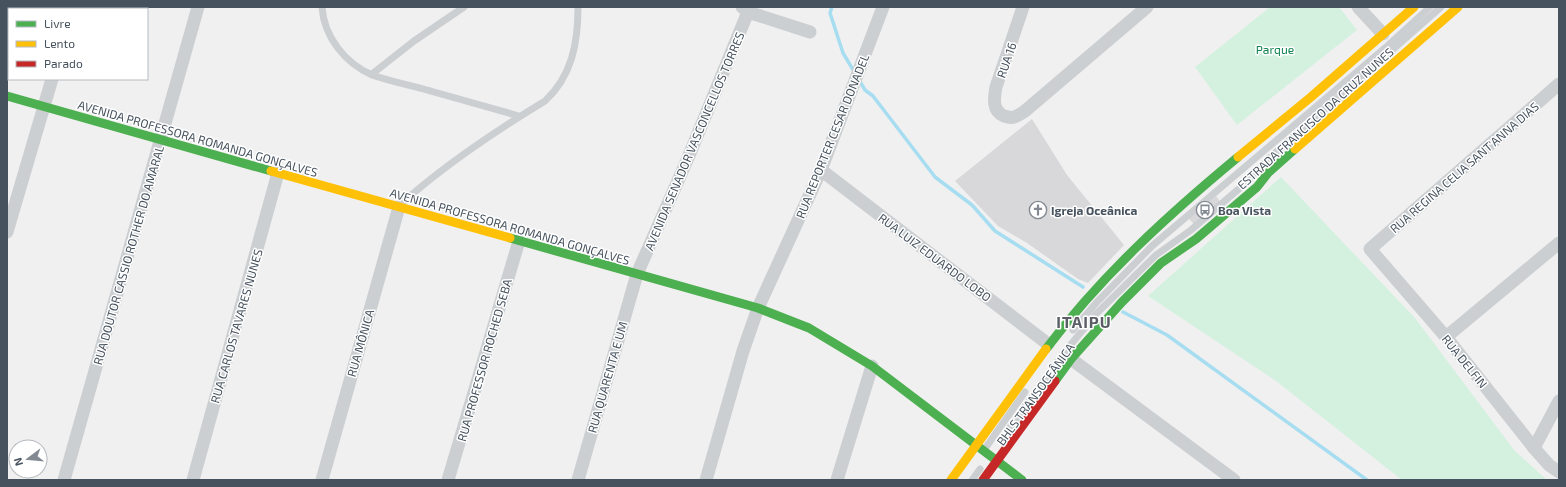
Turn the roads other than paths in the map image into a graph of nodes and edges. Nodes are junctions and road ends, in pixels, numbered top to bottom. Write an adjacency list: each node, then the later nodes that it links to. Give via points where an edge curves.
1 (198, 7): 22 (street, RUA DOUTOR CASSIO ROTHER DO AMARAL)
2 (322, 7): 16 (lane, via 327,31 334,43 344,56)
3 (464, 7): 16 (lane)
4 (578, 7): 21 (lane, via 574,51 562,81 545,100)
5 (883, 7): 23 (street, RUA REPORTER CESAR DONADEL)
6 (1024, 7): 7 (street, RUA 16, via 996,87 995,104 999,112 1012,118 1025,111)
7 (1147, 7)
8 (1358, 7): 15 (street)
9 (1414, 7): 15 (main road, ESTRADA FRANCISCO DA CRUZ NUNES)
10 (1430, 7): 32 (lane, BHLS TRANSOCEÂNICA, via 1152,246)
11 (1441, 7): 39 (lane, BHLS TRANSOCEÂNICA, via 1267,160 1254,176 1138,271 1096,314 1063,354)
12 (1458, 7): 35 (main road, ESTRADA FRANCISCO DA CRUZ NUNES, via 1273,169 1257,187 1196,239 1146,276)
13 (747, 9): 14 (street); 30 (street, AVENIDA SENADOR VASCONCELLOS TORRES, via 688,158)
14 (810, 32)
15 (1383, 34): 34 (main road, ESTRADA FRANCISCO DA CRUZ NUNES, via 1130,252)
16 (372, 74): 21 (lane)
17 (52, 80): 20 (street)
18 (1559, 84): 29 (street, RUA REGINA CELIA SANT'ANNA DIAS)
19 (7, 96): 20 (main road, AVENIDA PROFESSORA ROMANDA GONÇALVES)
20 (44, 107): 22 (main road, AVENIDA PROFESSORA ROMANDA GONÇALVES); 26 (street)
21 (519, 116): 25 (lane, via 430,180)
22 (161, 140): 24 (main road, AVENIDA PROFESSORA ROMANDA GONÇALVES); 43 (street, RUA DOUTOR CASSIO ROTHER DO AMARAL)
23 (821, 170): 31 (street, RUA REPORTER CESAR DONADEL); 34 (street, RUA LUIZ EDUARDO LOBO)
24 (278, 173): 25 (main road, AVENIDA PROFESSORA ROMANDA GONÇALVES); 44 (street, RUA CARLOS TAVARES NUNES)
25 (399, 207): 27 (main road, AVENIDA PROFESSORA ROMANDA GONÇALVES); 45 (street, RUA MÔNICA)
26 (7, 232)
27 (519, 240): 30 (main road, AVENIDA PROFESSORA ROMANDA GONÇALVES); 46 (street, RUA PROFESSOR ROCHED SEBA)
28 (1559, 243): 33 (street)
29 (1370, 249): 33 (street, RUA DELFIN)
30 (636, 274): 31 (main road, AVENIDA PROFESSORA ROMANDA GONÇALVES); 47 (street, RUA QUARENTA E UM)
31 (758, 308): 36 (main road, AVENIDA PROFESSORA ROMANDA GONÇALVES, via 809,328); 48 (street, RUA REPORTER CESAR DONADEL)
32 (1068, 335)
33 (1446, 337): 40 (street, RUA DELFIN)
34 (1048, 344): 41 (main road, ESTRADA FRANCISCO DA CRUZ NUNES)
35 (1071, 359): 41 (main road, ESTRADA FRANCISCO DA CRUZ NUNES); 54 (street)
36 (872, 366): 41 (main road, AVENIDA PROFESSORA ROMANDA GONÇALVES); 49 (street)
37 (1027, 389): 41 (lane, BHLS TRANSOCEÂNICA)
38 (1559, 401): 40 (street)
39 (1003, 437)
40 (1534, 448): 42 (street, RUA DELFIN)
41 (987, 453): 50 (main road, ESTRADA FRANCISCO DA CRUZ NUNES); 51 (lane, BHLS TRANSOCEÂNICA); 52 (main road, ESTRADA FRANCISCO DA CRUZ NUNES); 53 (main road, AVENIDA PROFESSORA ROMANDA GONÇALVES)
42 (1559, 472)
43 (64, 480)
44 (193, 480)
45 (322, 480)
46 (448, 480)
47 (578, 480)
48 (706, 480)
49 (837, 480)
50 (951, 480)
51 (972, 480)
52 (983, 480)
53 (1022, 480)
54 (1234, 480)

